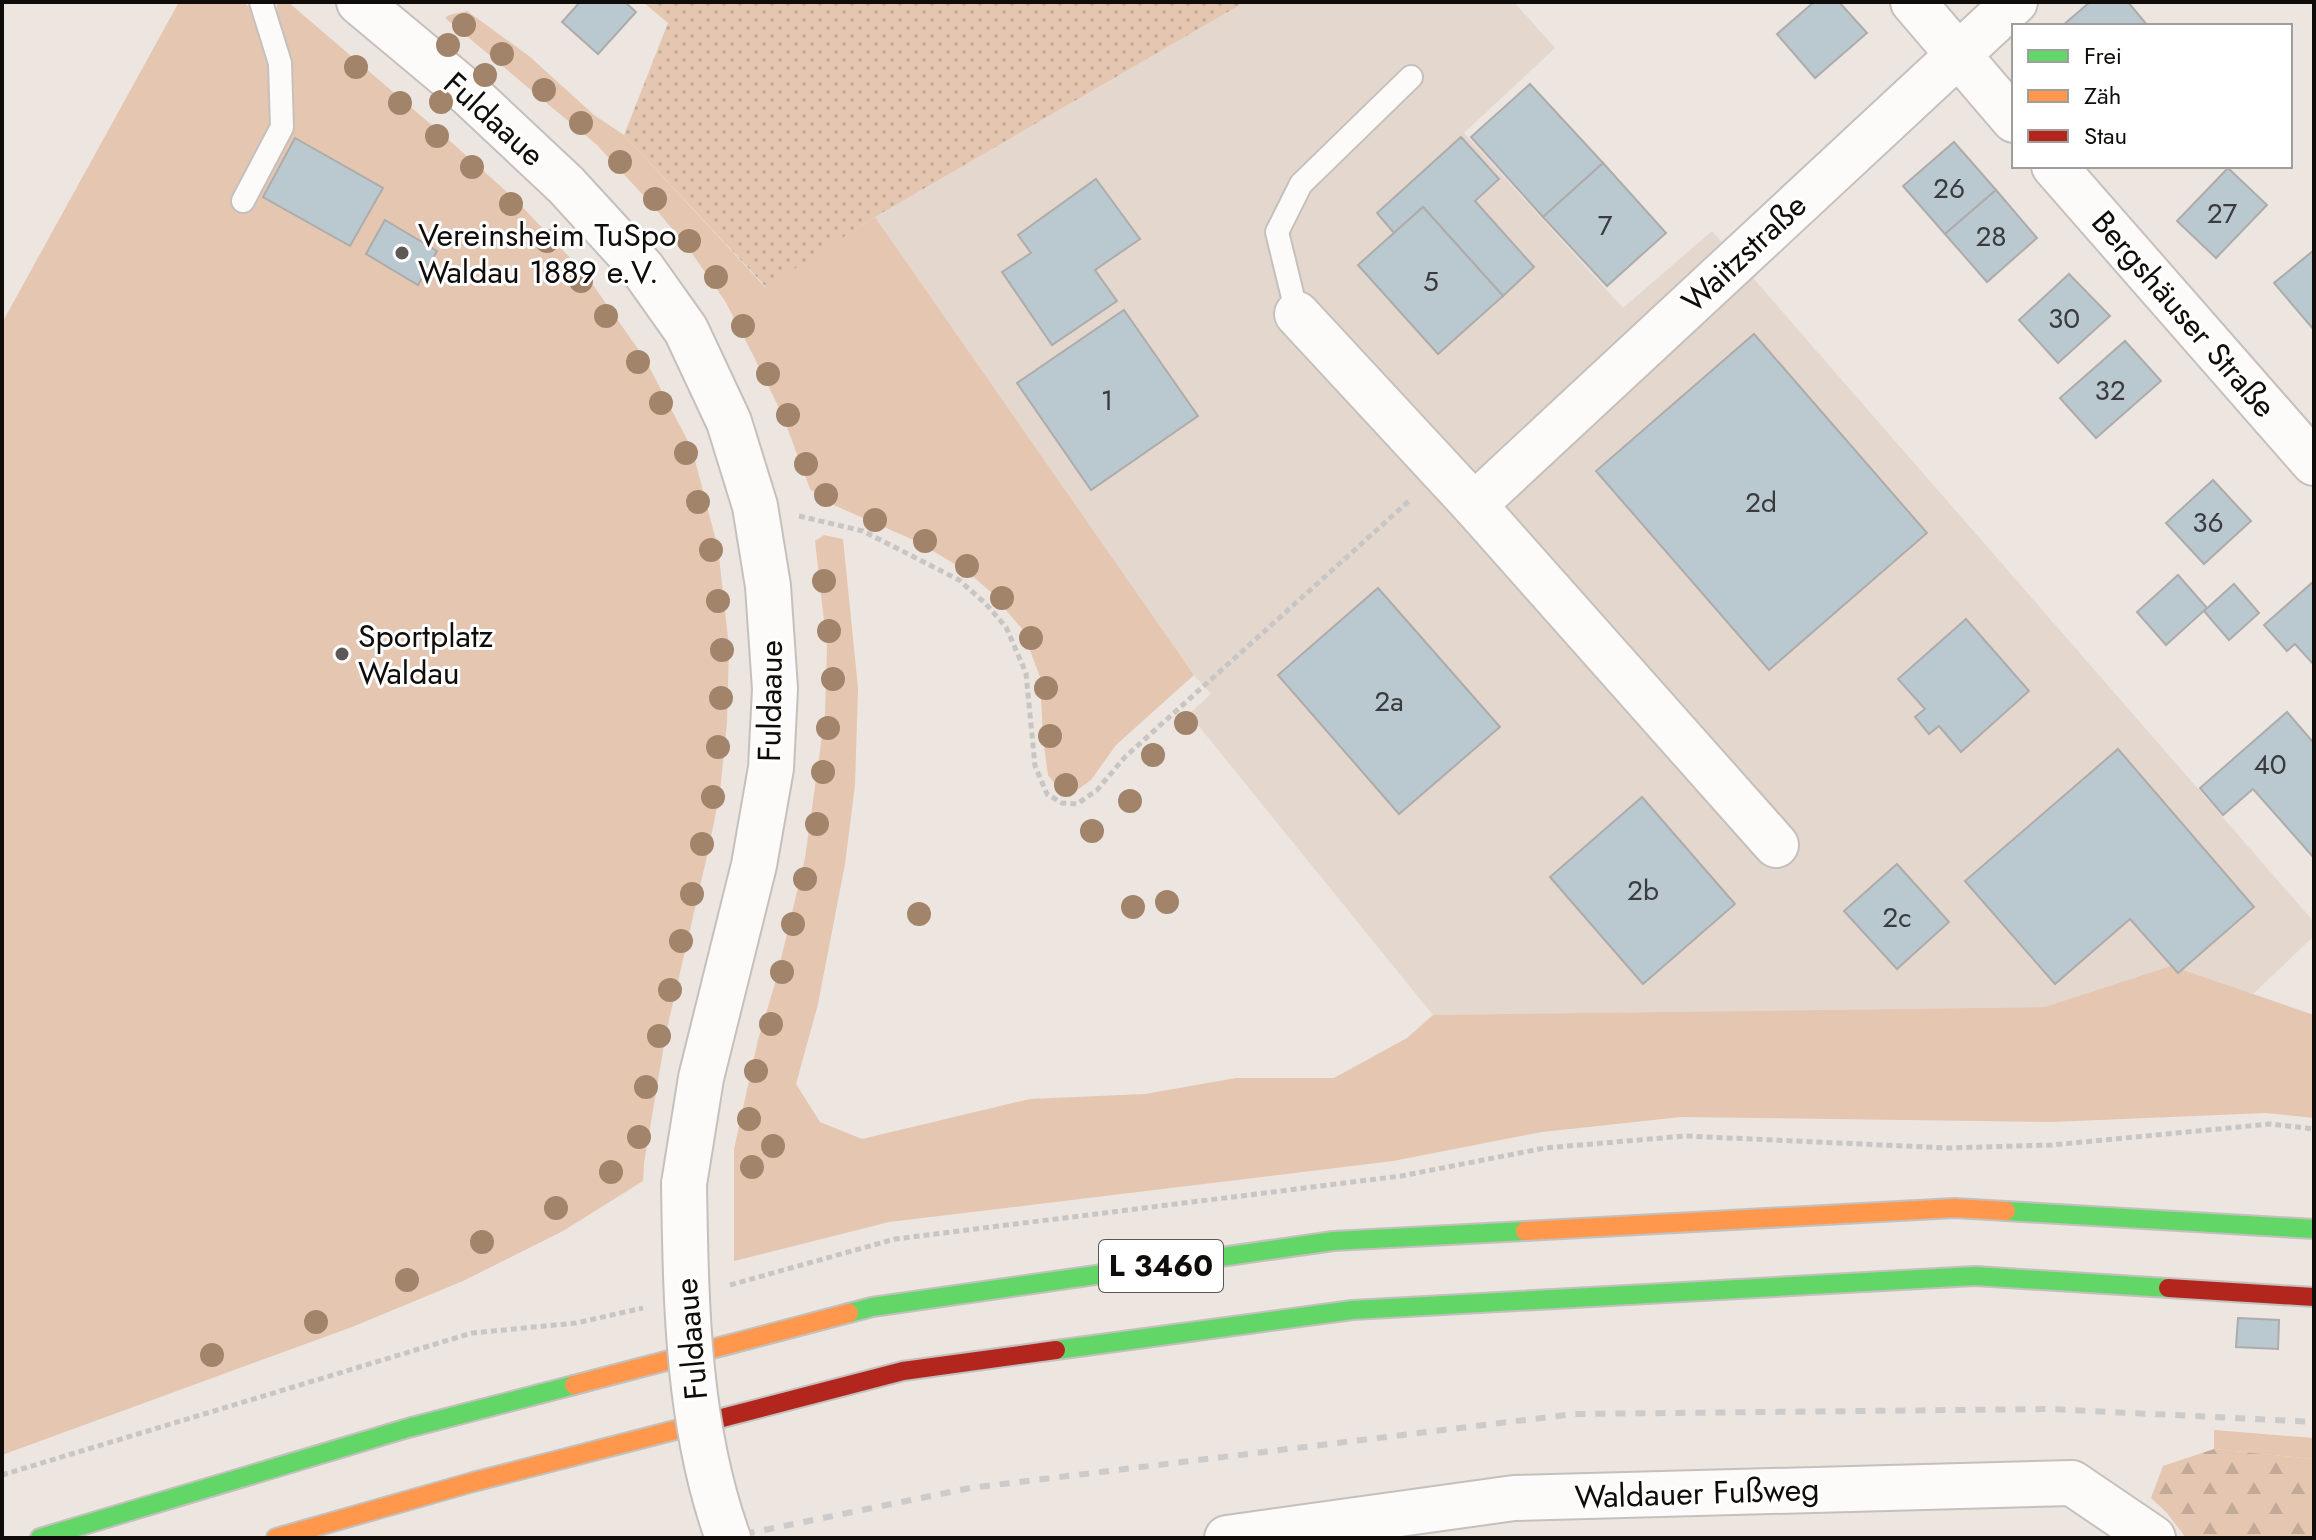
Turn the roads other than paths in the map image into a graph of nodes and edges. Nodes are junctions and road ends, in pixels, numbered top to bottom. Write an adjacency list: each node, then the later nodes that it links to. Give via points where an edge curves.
1 (261, 2): 9 (lane, via 280,63 282,127)
2 (359, 2): 18 (street, Fuldaaue, bridge, via 468,93 642,268 686,330 729,422 755,506 768,586 775,689 771,768 754,865 701,1078 684,1184 686,1312 695,1408)
3 (1913, 2): 5 (street)
4 (2015, 2): 5 (street, Waitzstraße)
5 (1956, 55): 7 (street); 12 (street, Waitzstraße)
6 (1411, 77): 10 (lane, via 1301,184 1277,232)
7 (2012, 118)
8 (2056, 168): 11 (street, Bergshäuser Straße)
9 (243, 201)
10 (1297, 314): 12 (street)
11 (2314, 463)
12 (1474, 505): 13 (street)
13 (1776, 845)
14 (2314, 1229): 16 (main road, L 3460, via 1955,1208 1333,1241 872,1307 408,1428)
15 (2314, 1297): 17 (main road, L 3460, via 1975,1276 1352,1310 903,1371)
16 (40, 1538)
17 (276, 1538)
18 (728, 1538)
19 (1227, 1538): 20 (street, Waldauer Fußweg, via 1514,1498 2072,1483)
20 (2153, 1538)

